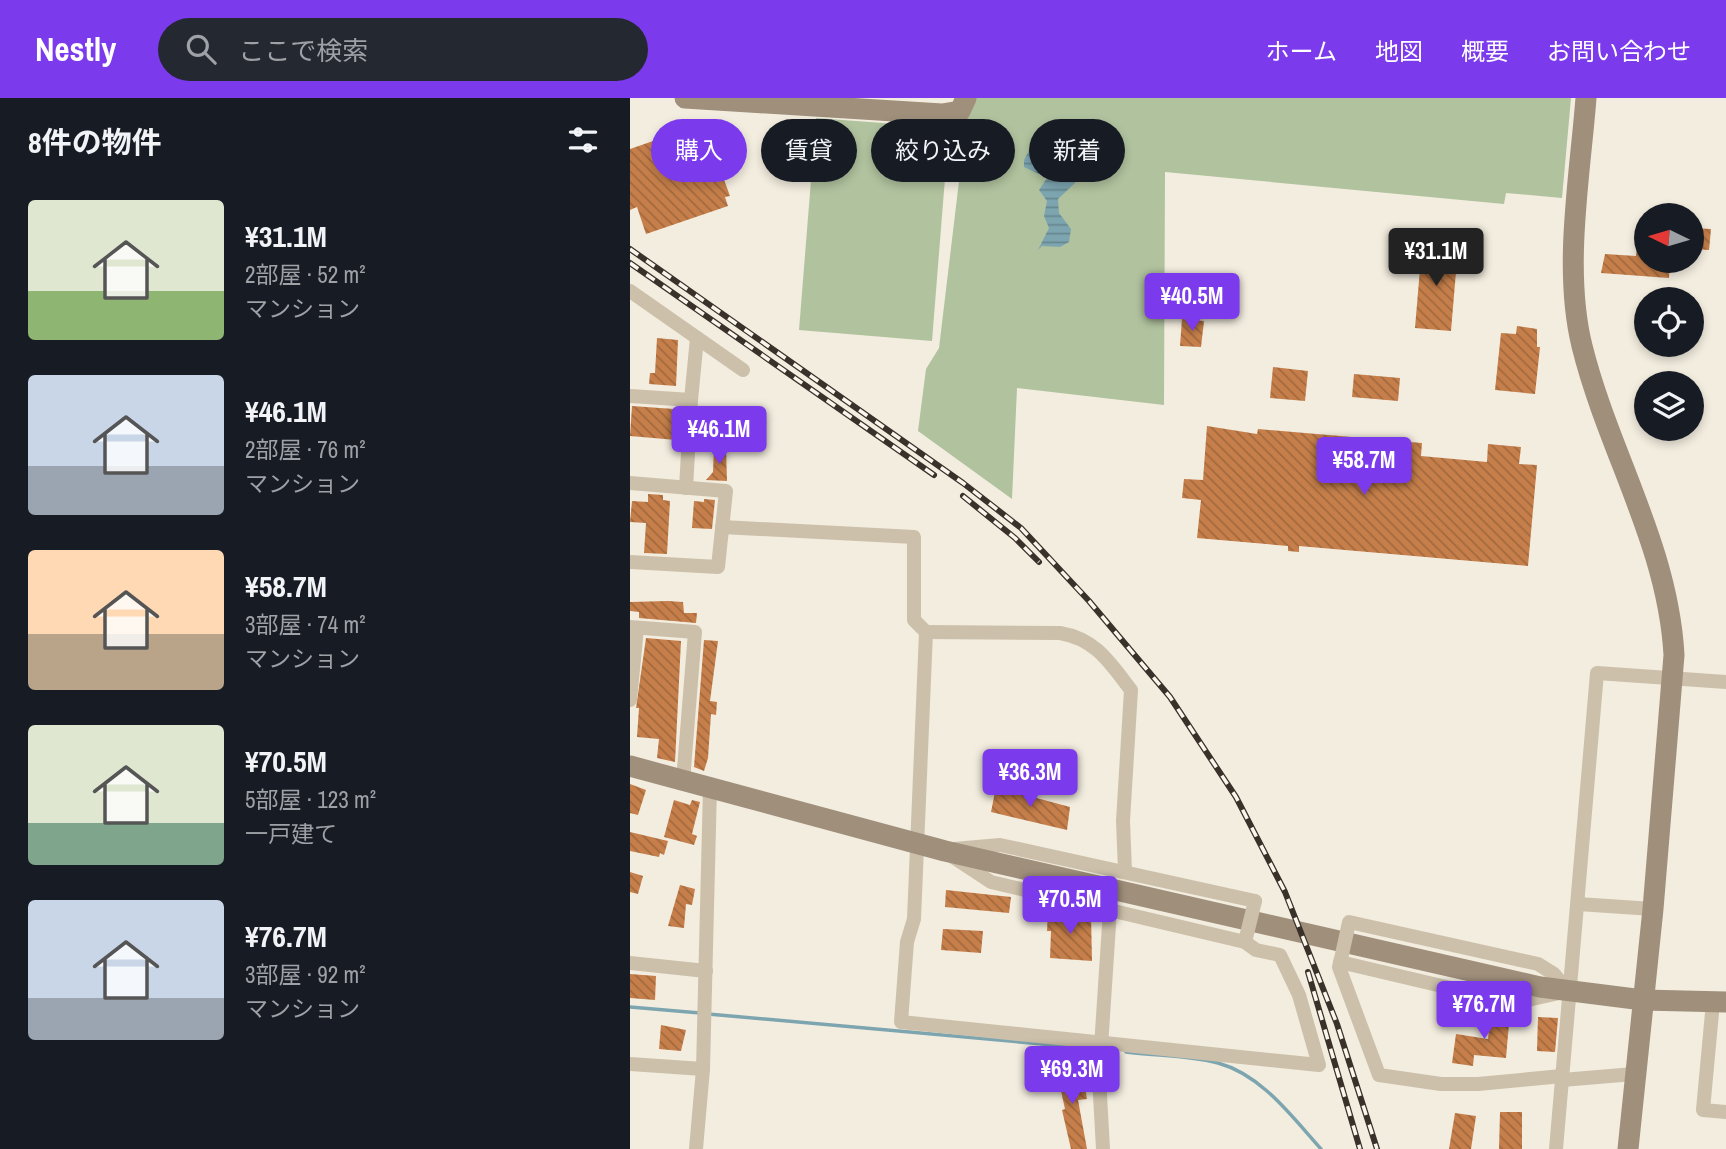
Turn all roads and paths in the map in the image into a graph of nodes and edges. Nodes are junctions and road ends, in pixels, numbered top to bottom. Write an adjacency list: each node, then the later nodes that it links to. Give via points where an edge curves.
1 (685, 98): 2 (street, via 942,114 960,111)
2 (966, 98)
3 (1586, 98): 15 (street, via 1574,262 1577,321 1589,369 1667,591)
4 (630, 291): 5 (street)
5 (697, 338): 6 (street); 8 (street)
6 (743, 370)
7 (630, 396): 8 (street)
8 (691, 400): 10 (street)
9 (630, 483): 10 (street)
10 (686, 488): 11 (street, via 726,491)
11 (722, 527): 12 (street, via 718,567); 14 (street, via 915,537 914,620)
12 (630, 562)
13 (634, 628): 17 (street); 19 (street, via 695,632)
14 (926, 632): 21 (street); 23 (street, via 1060,633 1098,648 1131,690 1123,821)
15 (1673, 678): 16 (street); 24 (street, via 1597,673); 25 (street)
16 (1726, 682)
17 (630, 700)
18 (630, 766): 19 (street)
19 (683, 780): 20 (street)
20 (710, 787): 21 (street); 30 (street)
21 (918, 843): 22 (street); 34 (street, via 901,1022)
22 (945, 851): 23 (street, via 1000,845); 26 (street, via 991,882); 31 (street)
23 (1125, 871): 27 (street, bridge, via 1255,901)
24 (1578, 904): 25 (street); 31 (street)
25 (1653, 909): 32 (street)
26 (1110, 910): 27 (street); 34 (street)
27 (1245, 942): 34 (street, via 1256,950 1280,955 1299,995 1319,1065)
28 (1340, 961): 31 (street, via 1514,1003); 31 (street, bridge, via 1349,922 1538,964 1554,974); 38 (street, via 1379,1075 1465,1084)
29 (630, 963): 30 (street)
30 (706, 971): 36 (street)
31 (1566, 991): 32 (street); 38 (street)
32 (1643, 1000): 33 (street); 37 (street)
33 (1719, 1002): 39 (street, via 1703,1110)
34 (1101, 1046): 41 (street, via 1098,1102)
35 (630, 1064): 36 (street)
36 (703, 1069): 40 (street)
37 (1634, 1074): 38 (street); 43 (street)
38 (1562, 1078): 42 (street)
39 (1726, 1112)
40 (696, 1149)
41 (1103, 1149)
42 (1556, 1149)
43 (1628, 1149)

